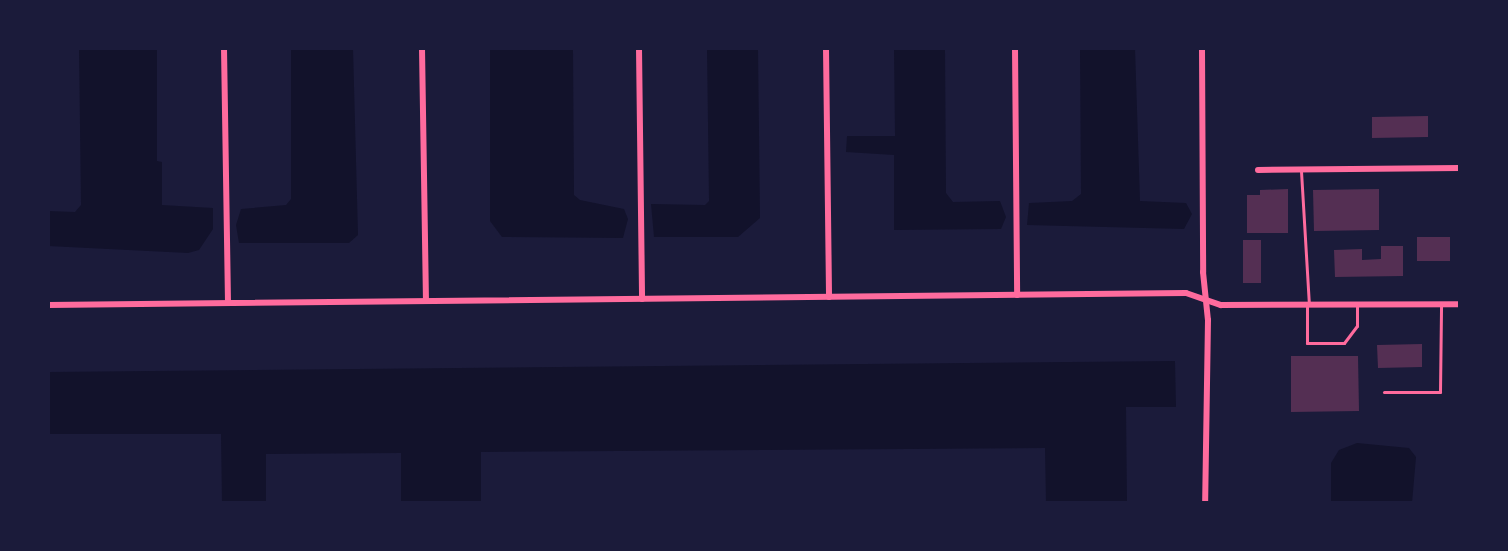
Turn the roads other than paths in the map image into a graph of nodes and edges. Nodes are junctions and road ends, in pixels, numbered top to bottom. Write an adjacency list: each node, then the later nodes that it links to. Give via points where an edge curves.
1 (224, 48): 15 (street)
2 (422, 48): 14 (street)
3 (639, 48): 12 (street)
4 (826, 48): 11 (street)
5 (1014, 48): 10 (street)
6 (1202, 48): 13 (street)
7 (1460, 168): 9 (street)
8 (1258, 170): 9 (street)
9 (1301, 170): 20 (lane)
10 (1017, 295): 11 (street); 13 (street, via 1186,293)
11 (829, 297): 12 (street)
12 (642, 299): 14 (street)
13 (1206, 300): 20 (street, via 1221,305); 22 (street)
14 (426, 302): 15 (street)
15 (228, 303): 19 (street)
16 (1357, 304): 17 (street); 20 (street); 20 (lane, via 1357,326 1344,343 1307,344)
17 (1441, 304): 18 (street); 21 (lane, via 1440,392)
18 (1460, 304)
19 (48, 305)
20 (1308, 305)
21 (1384, 392)
22 (1205, 503)

